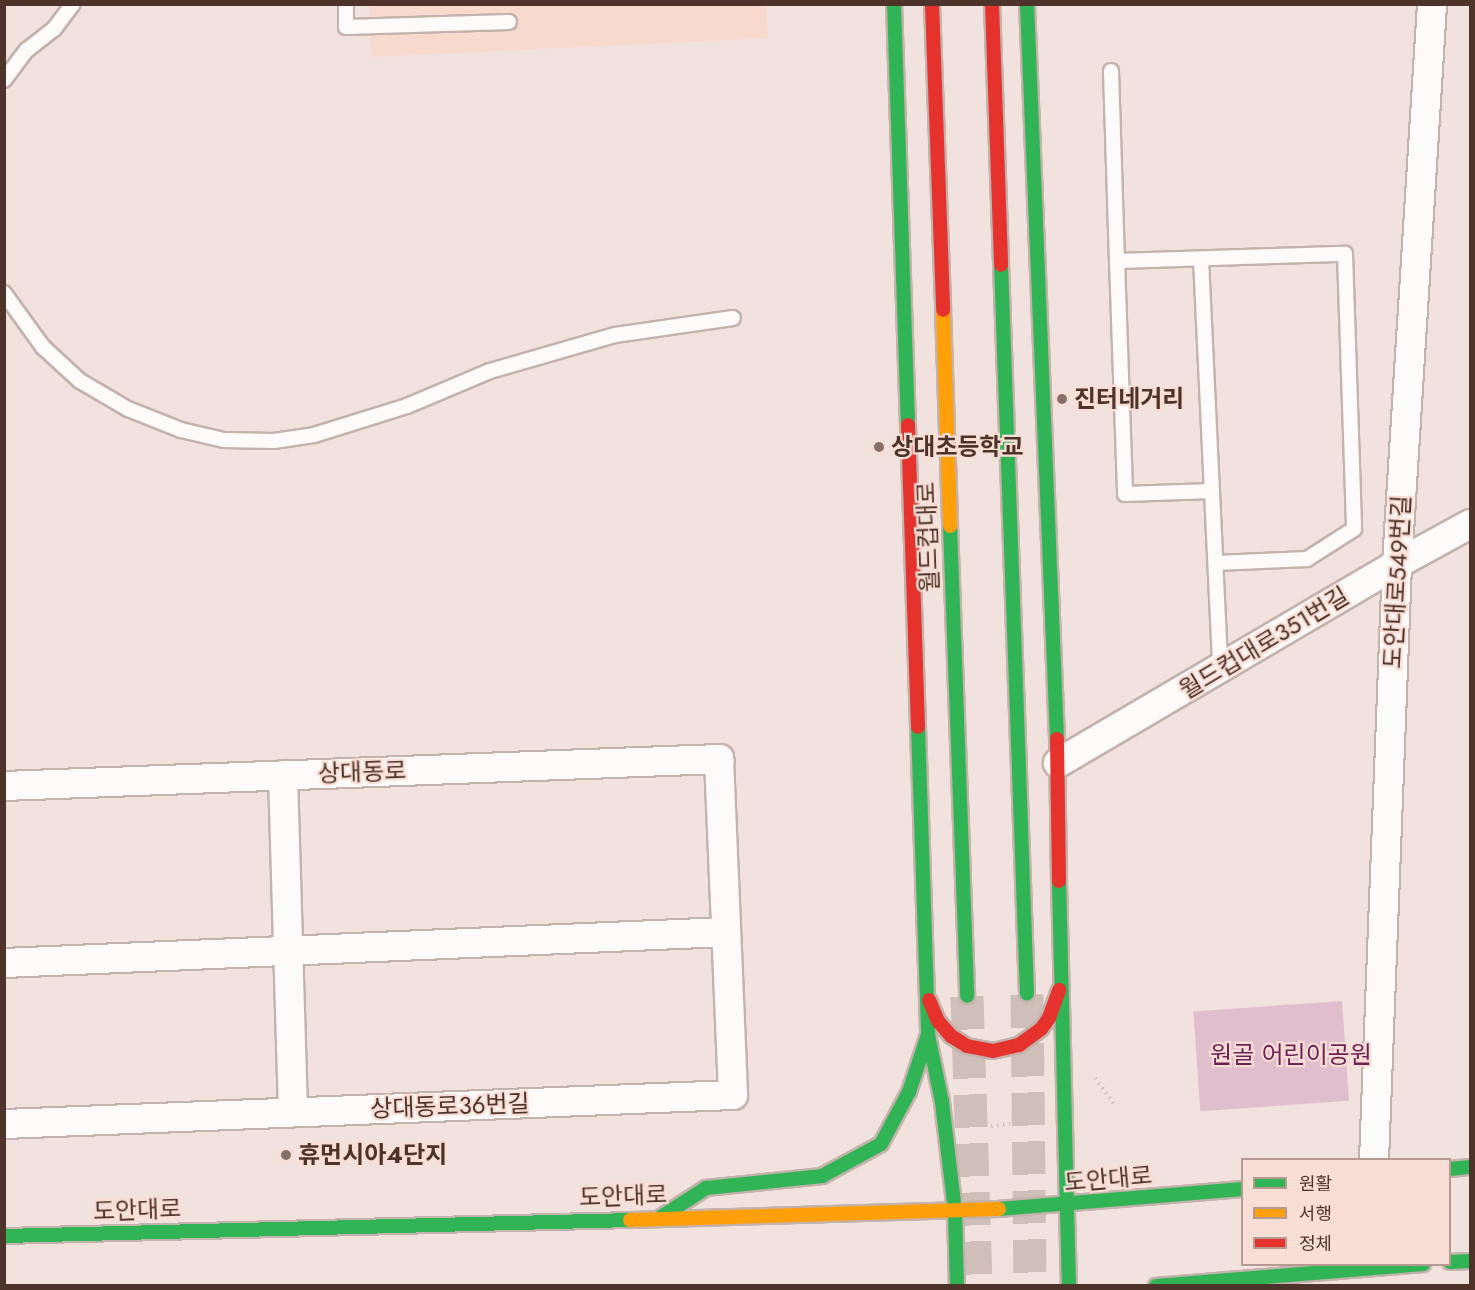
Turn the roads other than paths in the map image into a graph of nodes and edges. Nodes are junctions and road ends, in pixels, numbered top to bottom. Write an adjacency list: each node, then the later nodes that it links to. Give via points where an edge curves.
1 (73, 4): 10 (lane, via 54,29 27,50)
2 (345, 4): 8 (lane, via 346,27)
3 (894, 4): 28 (street)
4 (932, 4): 30 (street, 월드컵대로)
5 (992, 4): 29 (street)
6 (1028, 4): 21 (street)
7 (1432, 4): 18 (street, 도안대로549번길)
8 (509, 22)
9 (1111, 71): 12 (lane)
10 (4, 80)
11 (1201, 259): 12 (lane); 15 (lane); 17 (lane, via 1344,254 1354,529 1307,559)
12 (1117, 261): 15 (lane, via 1125,494)
13 (4, 293): 14 (lane, via 43,347 80,381 128,409 181,430 224,441 274,441 314,435 407,406 490,371 604,338)
14 (733, 318)
15 (1212, 491): 17 (lane)
16 (1470, 524): 18 (street, 월드컵대로351번길)
17 (1216, 563): 19 (lane)
18 (1397, 564): 19 (street, 월드컵대로351번길); 34 (street, 도안대로549번길)
19 (1220, 669): 21 (street, 월드컵대로351번길)
20 (719, 759): 22 (street, 상대동로); 24 (street, 상대동로36번길)
21 (1058, 763): 27 (street)
22 (283, 775): 23 (street, 상대동로); 25 (street)
23 (4, 786)
24 (726, 932): 25 (street); 32 (street, 상대동로36번길, via 733,1095)
25 (288, 950): 26 (street); 32 (street)
26 (4, 963)
27 (1060, 984): 28 (street, via 1052,1011 1041,1029 1019,1045 993,1051 967,1046 951,1036 938,1021); 38 (street)
28 (926, 990): 31 (street)
29 (1027, 994)
30 (967, 996)
31 (928, 1035): 39 (street, via 942,1102); 40 (street, via 909,1092 881,1144 822,1176 705,1188)
32 (293, 1112): 33 (street, 상대동로36번길)
33 (4, 1124)
34 (1374, 1158)
35 (1470, 1167): 36 (street)
36 (1451, 1169)
37 (1241, 1189): 38 (street, 도안대로)
38 (1069, 1205): 39 (street, 도안대로); 46 (street)
39 (955, 1211): 40 (street, 도안대로); 45 (street)
40 (661, 1217): 41 (street, 도안대로)
41 (4, 1236)
42 (1470, 1261): 43 (street)
43 (1451, 1262)
44 (1399, 1266): 47 (street)
45 (957, 1286)
46 (1069, 1286)
47 (1156, 1286)

